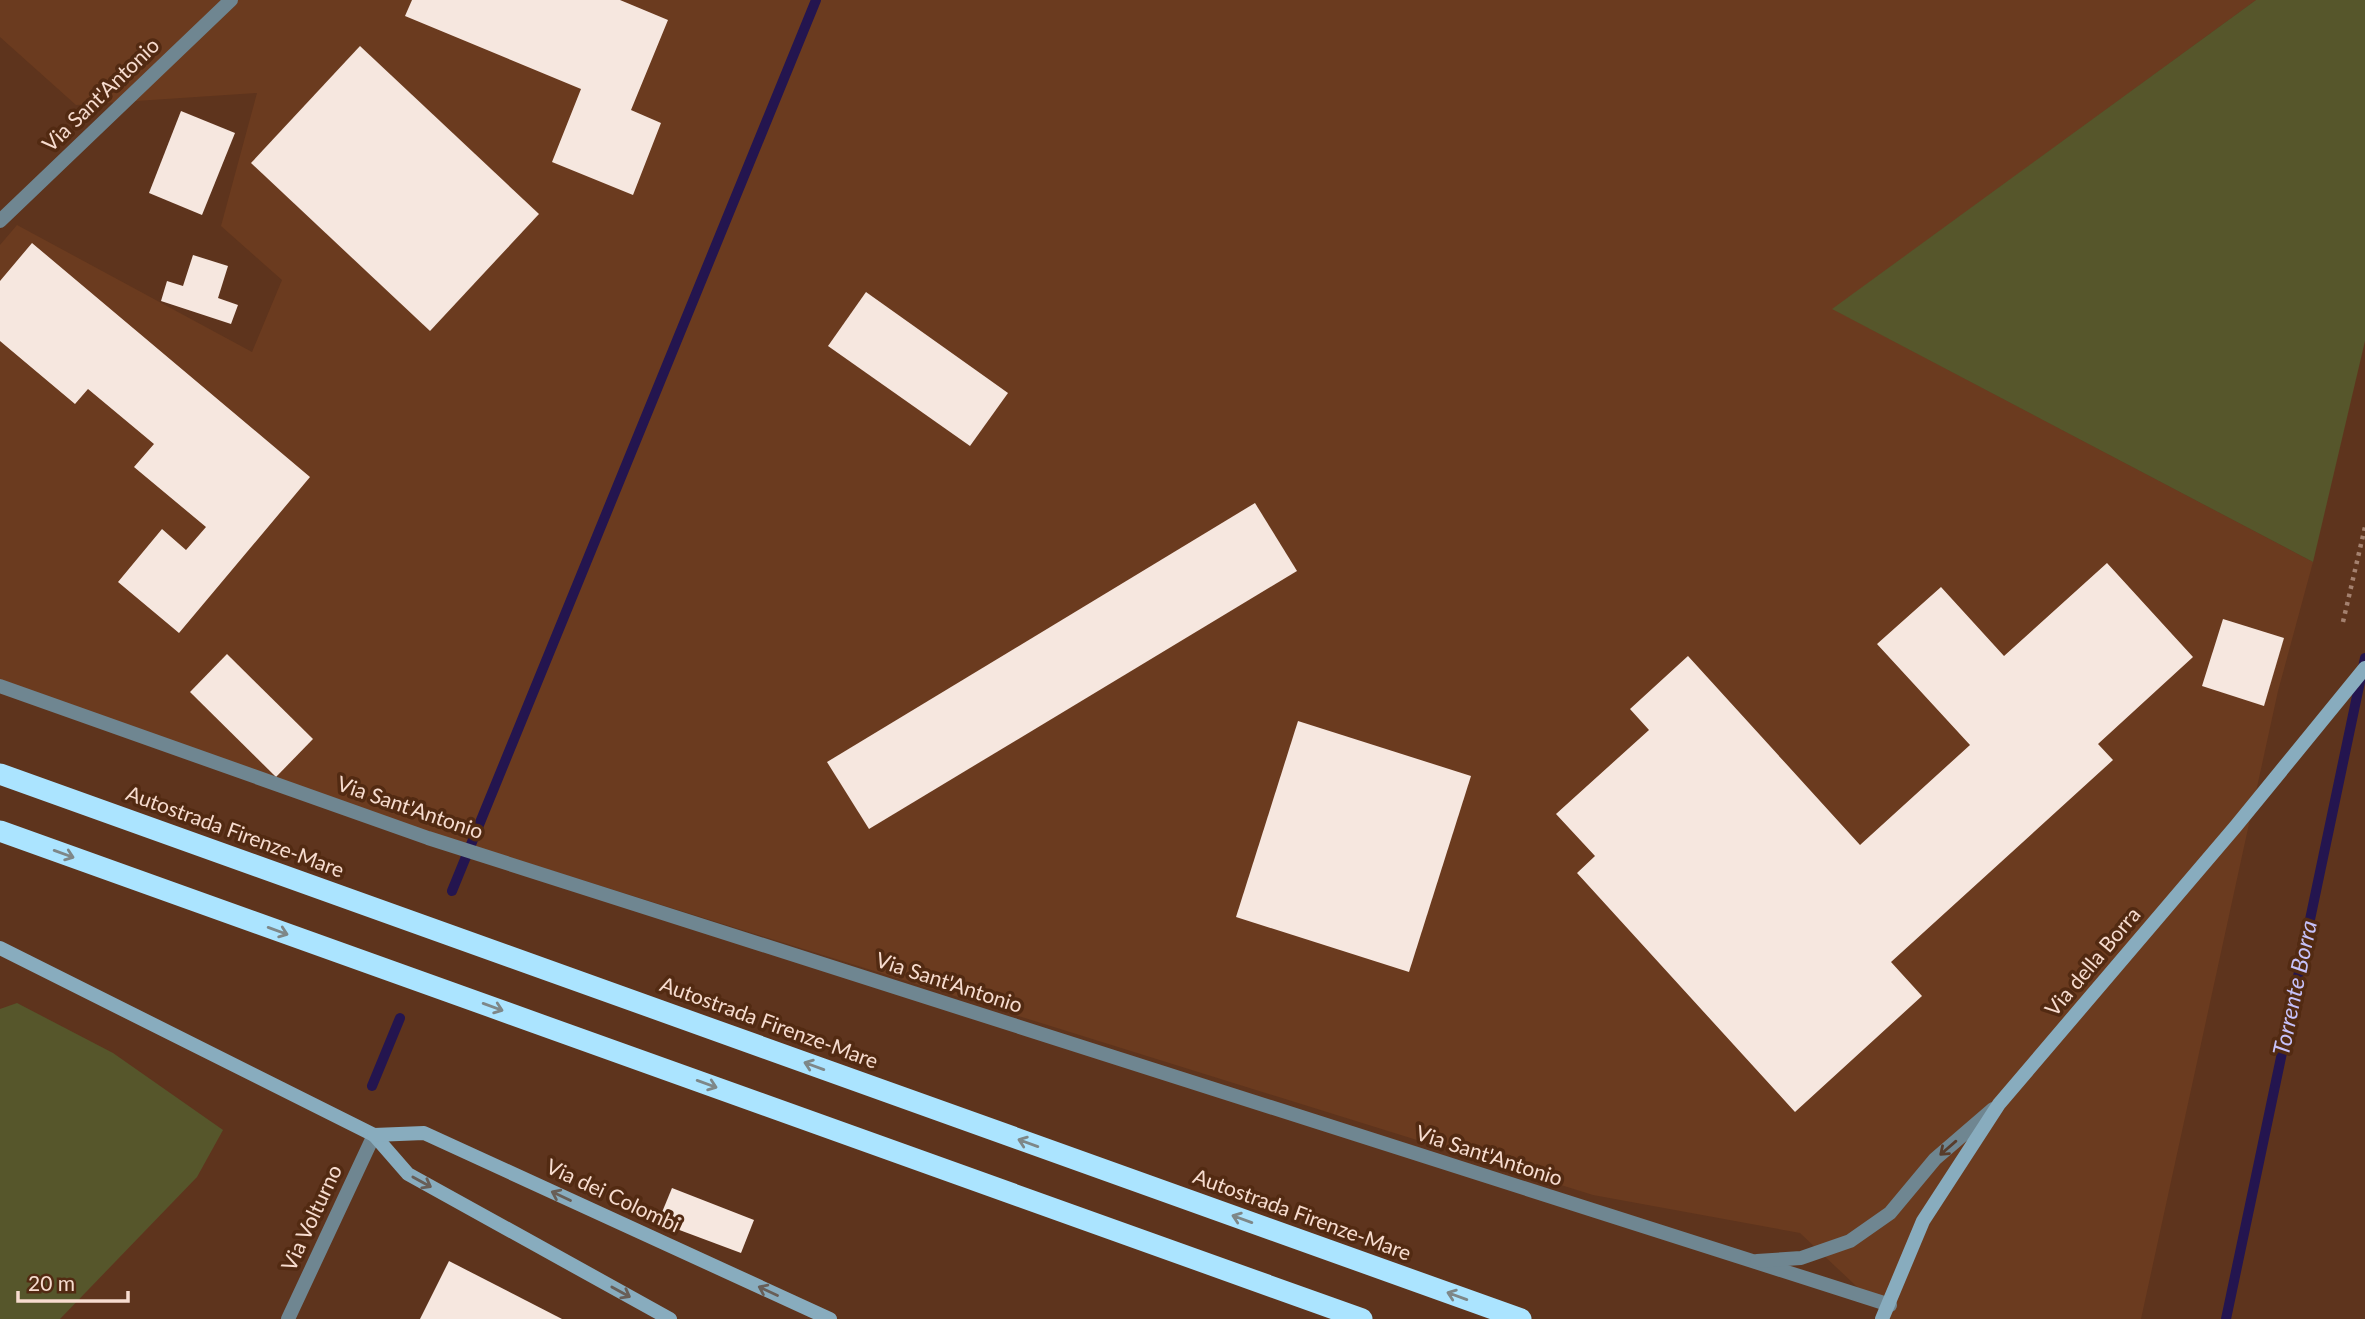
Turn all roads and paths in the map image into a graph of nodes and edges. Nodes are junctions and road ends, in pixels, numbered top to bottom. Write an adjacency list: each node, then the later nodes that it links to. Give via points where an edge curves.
1 (231, 0): 2 (street, Via Sant'Antonio)
2 (0, 221)
3 (2365, 527): 4 (path)
4 (2343, 622)
5 (2365, 668): 10 (street, Via della Borra)
6 (0, 686): 12 (street, Via Sant'Antonio, via 446,843)
7 (0, 774): 18 (highway, Autostrada Firenze-Mare, one-way to 7)
8 (0, 831): 17 (highway, one-way to 17)
9 (0, 948): 11 (street, Via dei Colombi)
10 (1999, 1104): 12 (street, one-way to 12, via 1935,1159 1890,1213 1850,1241 1801,1258); 13 (street, Via della Borra, via 1923,1221)
11 (374, 1135): 14 (street, Via Volturno); 15 (street, Via dei Colombi, one-way to 15, via 408,1174); 16 (street, Via dei Colombi, one-way to 11, via 424,1133)
12 (1747, 1261): 13 (street, Via Sant'Antonio)
13 (1889, 1312): 19 (street, Via della Borra)
14 (288, 1319)
15 (670, 1319)
16 (830, 1319)
17 (1362, 1319)
18 (1521, 1319)
19 (1882, 1319)

